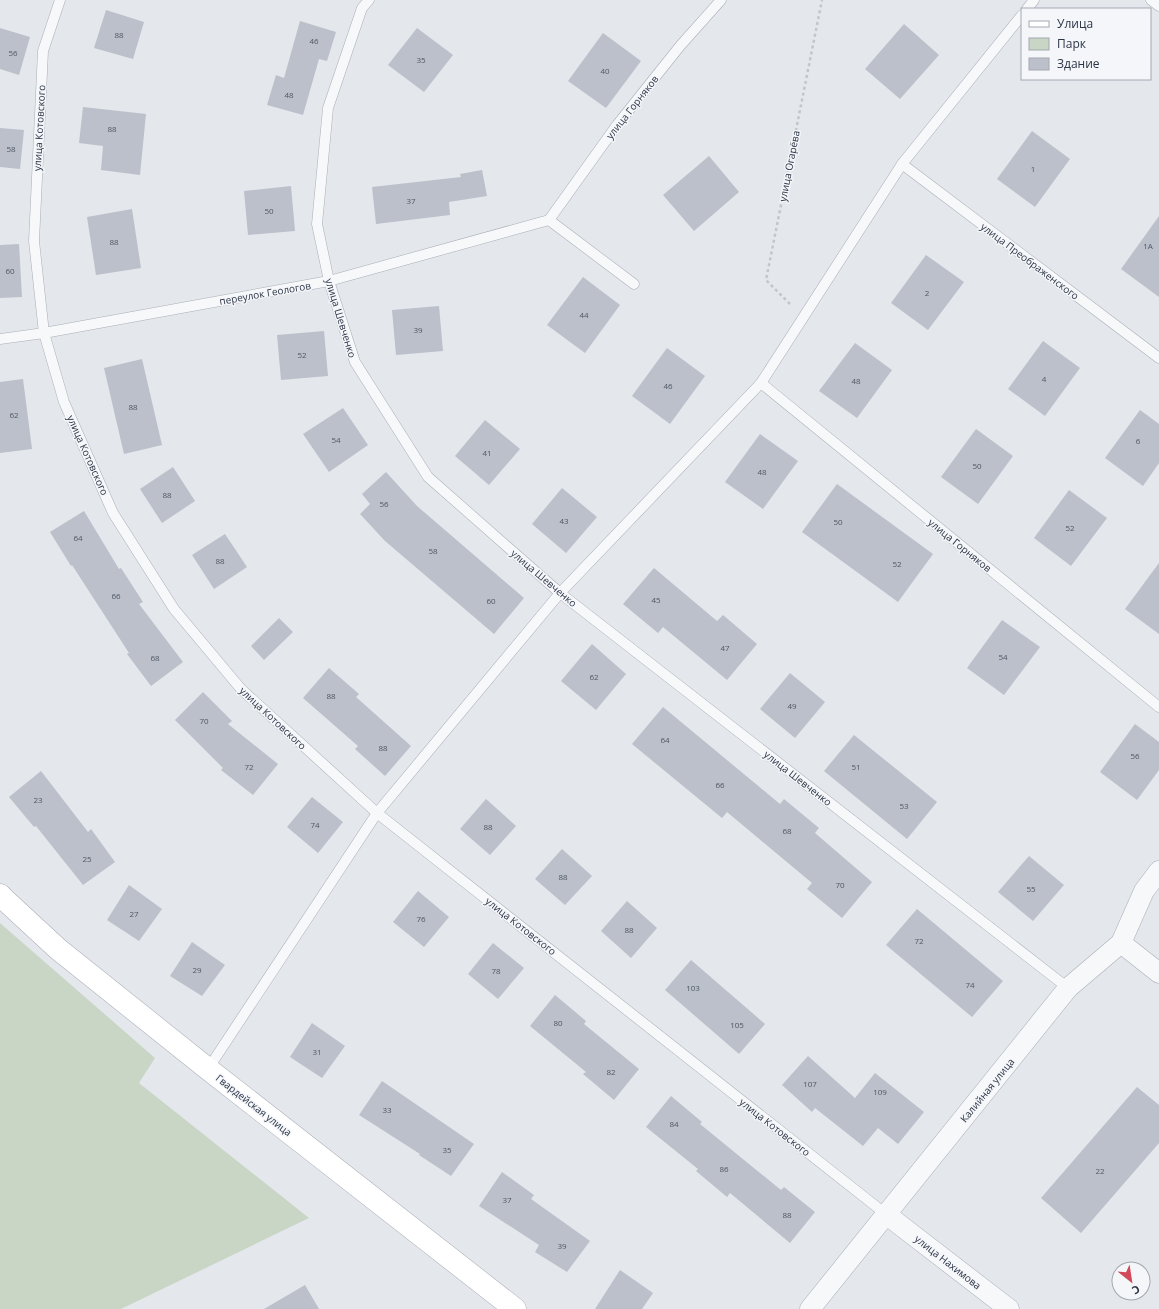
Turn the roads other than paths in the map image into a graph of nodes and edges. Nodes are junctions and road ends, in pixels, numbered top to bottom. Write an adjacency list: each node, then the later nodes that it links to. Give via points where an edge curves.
1 (60, 0): 13 (lane, улица Котовского, via 43,52 34,242)
2 (369, 0): 11 (lane, улица Шевченко, via 362,8 328,108 317,224)
3 (720, 0): 10 (lane, улица Горняков, via 617,125)
4 (1034, 0): 7 (lane)
5 (1151, 0): 6 (lane)
6 (1159, 6)
7 (1028, 8)
8 (1021, 16): 9 (lane)
9 (902, 164): 15 (lane, улица Преображенского); 16 (lane)
10 (549, 220): 11 (lane, переулок Геологов); 12 (lane)
11 (329, 281): 13 (lane, переулок Геологов); 17 (lane, улица Шевченко, via 355,362 428,477)
12 (634, 284)
13 (44, 333): 14 (lane, переулок Геологов); 19 (lane, улица Котовского, via 64,402 113,513 174,609 241,689)
14 (0, 339)
15 (1159, 358)
16 (761, 383): 17 (lane); 18 (lane, улица Горняков)
17 (560, 593): 19 (lane); 24 (lane, улица Шевченко)
18 (1159, 707)
19 (377, 813): 25 (lane); 26 (lane, улица Котовского)
20 (1159, 871): 22 (street, Калийная улица, via 1144,891)
21 (0, 894): 25 (main road, Гвардейская улица, via 58,949)
22 (1121, 943): 23 (street); 24 (street, Калийная улица)
23 (1159, 973)
24 (1068, 988): 26 (street, Калийная улица)
25 (208, 1069): 27 (main road, Гвардейская улица)
26 (887, 1215): 28 (street, Калийная улица); 29 (street, улица Нахимова)
27 (515, 1309)
28 (810, 1309)
29 (1009, 1309)

